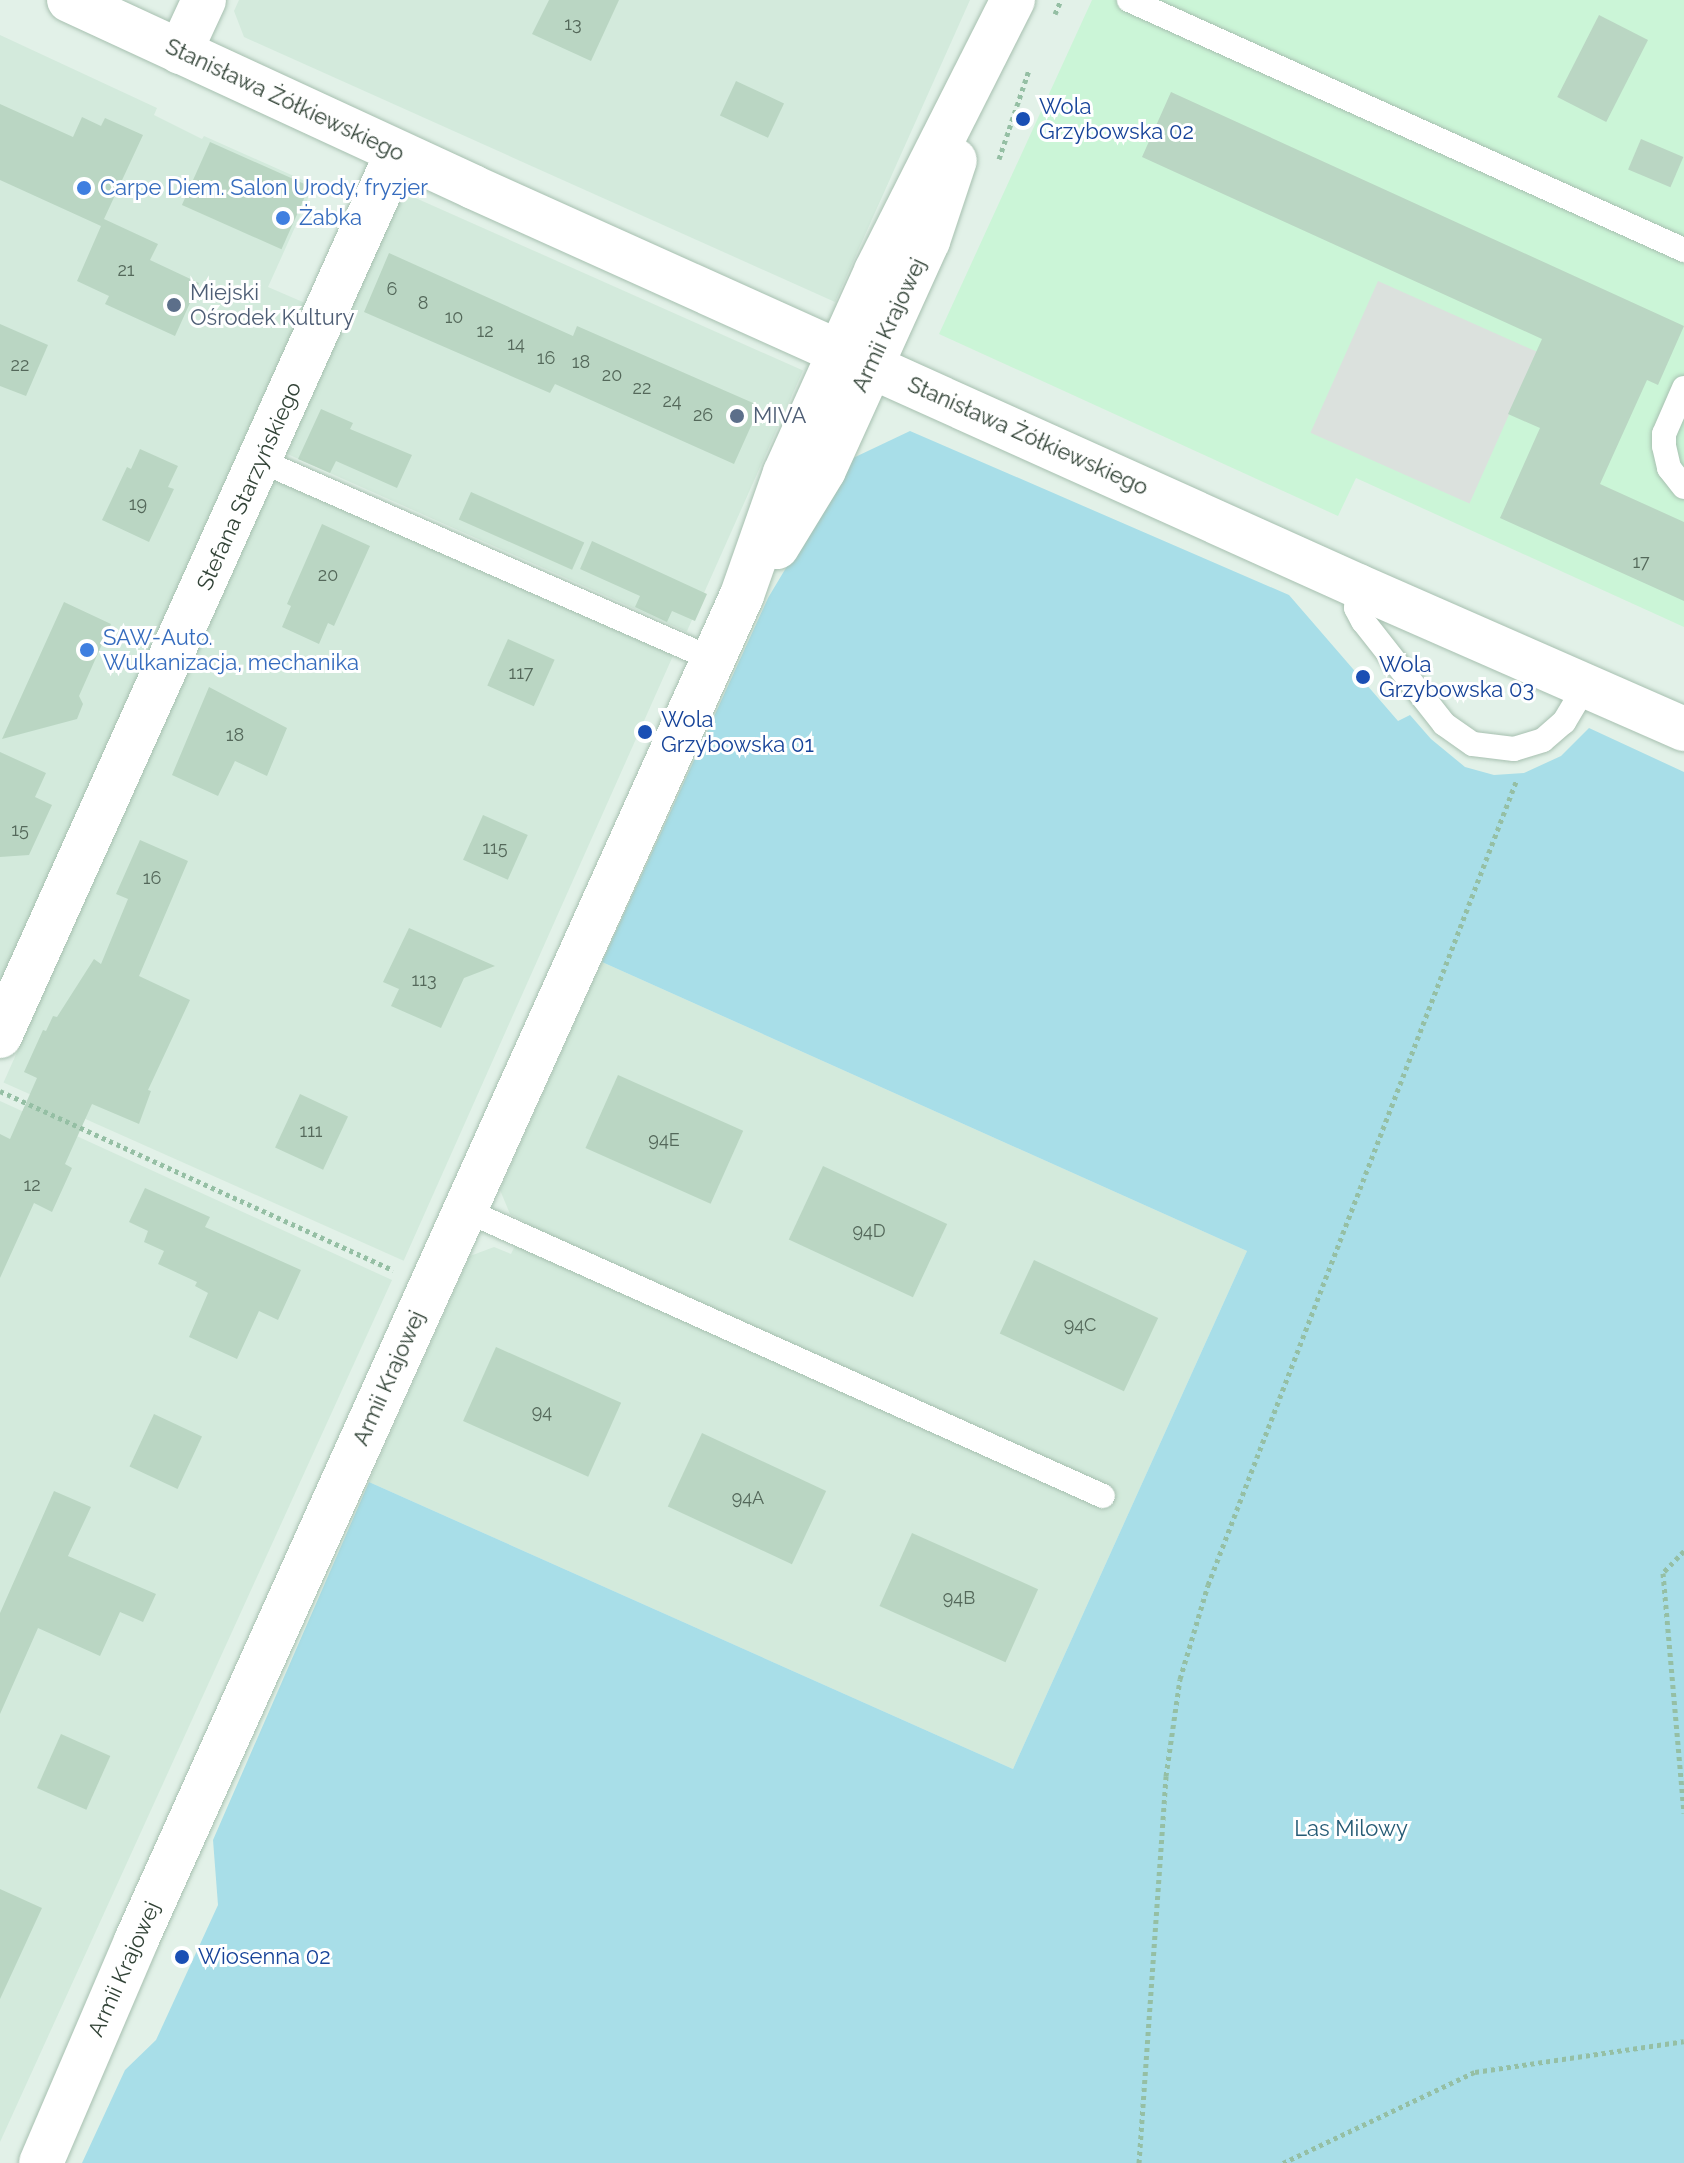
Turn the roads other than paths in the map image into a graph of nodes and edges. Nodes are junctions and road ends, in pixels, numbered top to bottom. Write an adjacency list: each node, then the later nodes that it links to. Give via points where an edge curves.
1 (69, 0): 5 (street, Stanisława Żółkiewskiego)
2 (204, 0): 5 (street)
3 (1129, 0): 7 (lane)
4 (1005, 18): 8 (street, Armii Krajowej, via 896,227)
5 (180, 52): 6 (street, Stanisława Żółkiewskiego)
6 (397, 153): 8 (street, Stanisława Żółkiewskiego); 10 (street, Stefana Starzyńskiego)
7 (1684, 250)
8 (855, 359): 12 (street, Stanisława Żółkiewskiego); 13 (street, Armii Krajowej, via 807,502 742,595)
9 (1684, 388): 11 (lane, via 1664,446 1669,468)
10 (261, 461): 13 (lane); 16 (street, Stefana Starzyńskiego)
11 (1684, 487)
12 (1358, 586): 14 (street, Stanisława Żółkiewskiego); 14 (lane, via 1359,614 1452,732 1486,748 1543,740 1564,722)
13 (713, 659): 17 (street, Armii Krajowej)
14 (1586, 685): 15 (street, Stanisława Żółkiewskiego)
15 (1684, 729)
16 (0, 1036)
17 (465, 1210): 18 (lane); 19 (street, Armii Krajowej, via 142,1926)
18 (1103, 1496)
19 (41, 2163)

